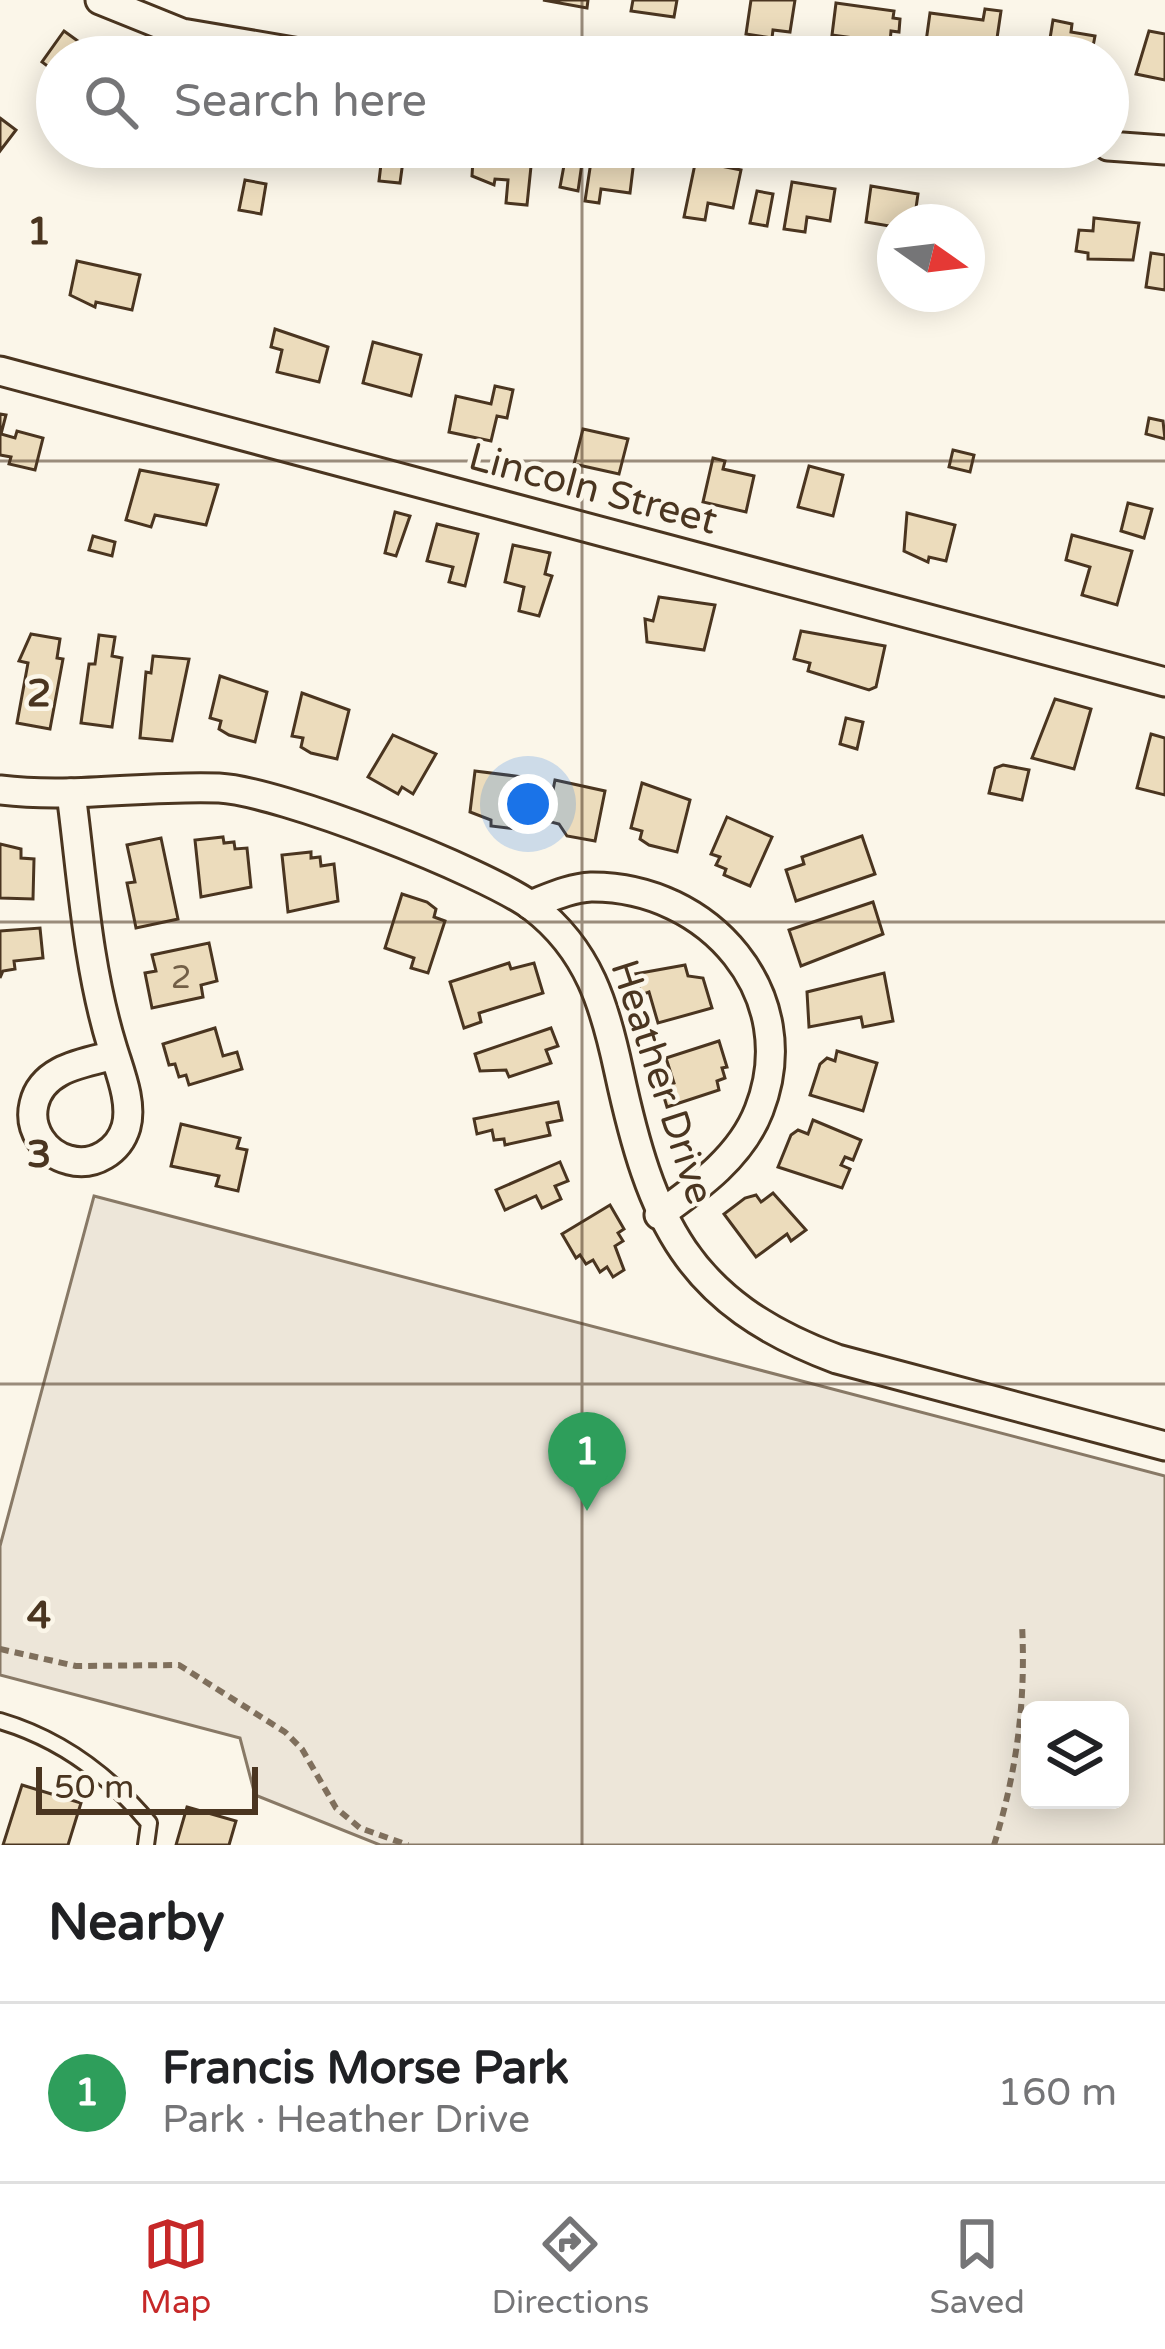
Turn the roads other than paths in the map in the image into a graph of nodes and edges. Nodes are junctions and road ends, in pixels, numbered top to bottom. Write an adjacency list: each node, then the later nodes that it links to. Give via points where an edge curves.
1 (100, 0): 2 (street)
2 (200, 36)
3 (1129, 147): 4 (street)
4 (1165, 150)
5 (0, 371): 6 (street, Lincoln Street)
6 (1165, 682)
7 (0, 790): 8 (street, Heather Drive)
8 (71, 793): 9 (street, Heather Drive, via 254,792); 10 (street)
9 (530, 905): 11 (street, Heather Drive, via 561,932 601,994); 11 (street, via 590,887 665,902 730,941 752,972 770,1039 759,1112 703,1184)
10 (114, 1055)
11 (659, 1215): 12 (street, Heather Drive, via 712,1285 791,1341)
12 (1165, 1446)
13 (0, 1721): 14 (lane, via 31,1730 112,1779 149,1823)
14 (146, 1845)

